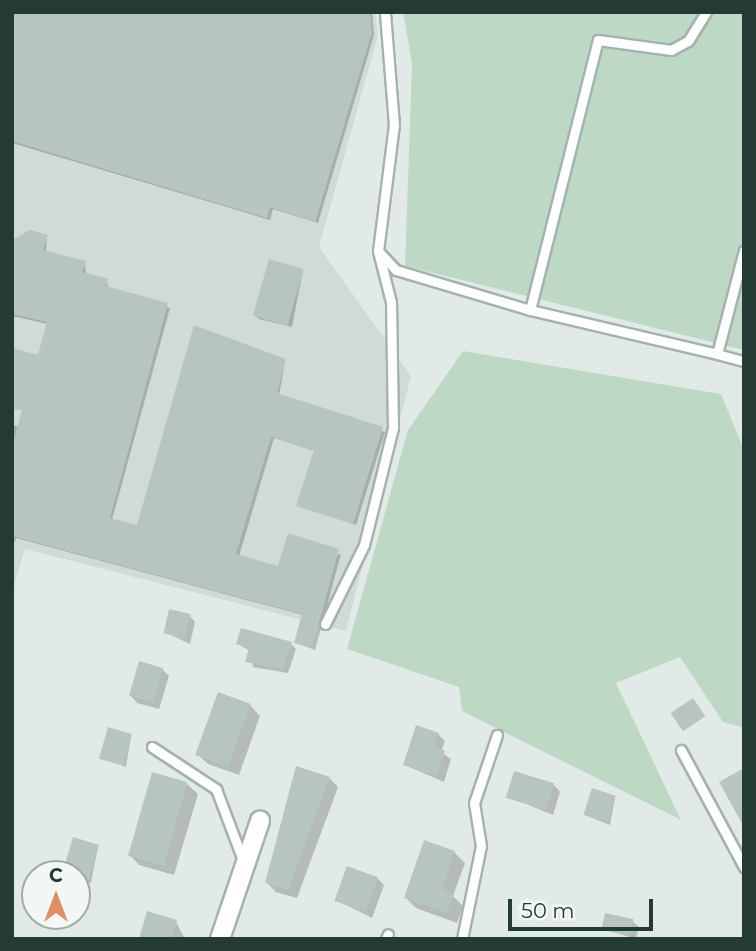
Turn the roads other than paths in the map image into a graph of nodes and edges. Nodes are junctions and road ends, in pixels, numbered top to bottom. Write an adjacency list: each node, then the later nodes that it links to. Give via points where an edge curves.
1 (385, 12): 4 (lane, via 394,125)
2 (706, 12): 5 (lane, via 688,41 671,50 598,40)
3 (744, 250): 6 (lane)
4 (378, 251): 5 (lane, via 396,270); 8 (lane, via 391,302 393,428 364,545)
5 (530, 310): 6 (lane)
6 (716, 354): 7 (lane)
7 (744, 361)
8 (325, 624)
9 (497, 735): 16 (lane, via 474,803 481,846)
10 (152, 747): 13 (lane, via 216,789)
11 (681, 750): 14 (lane)
12 (260, 821): 13 (street)
13 (245, 865): 15 (street)
14 (744, 867)
15 (220, 939)
16 (462, 939)

